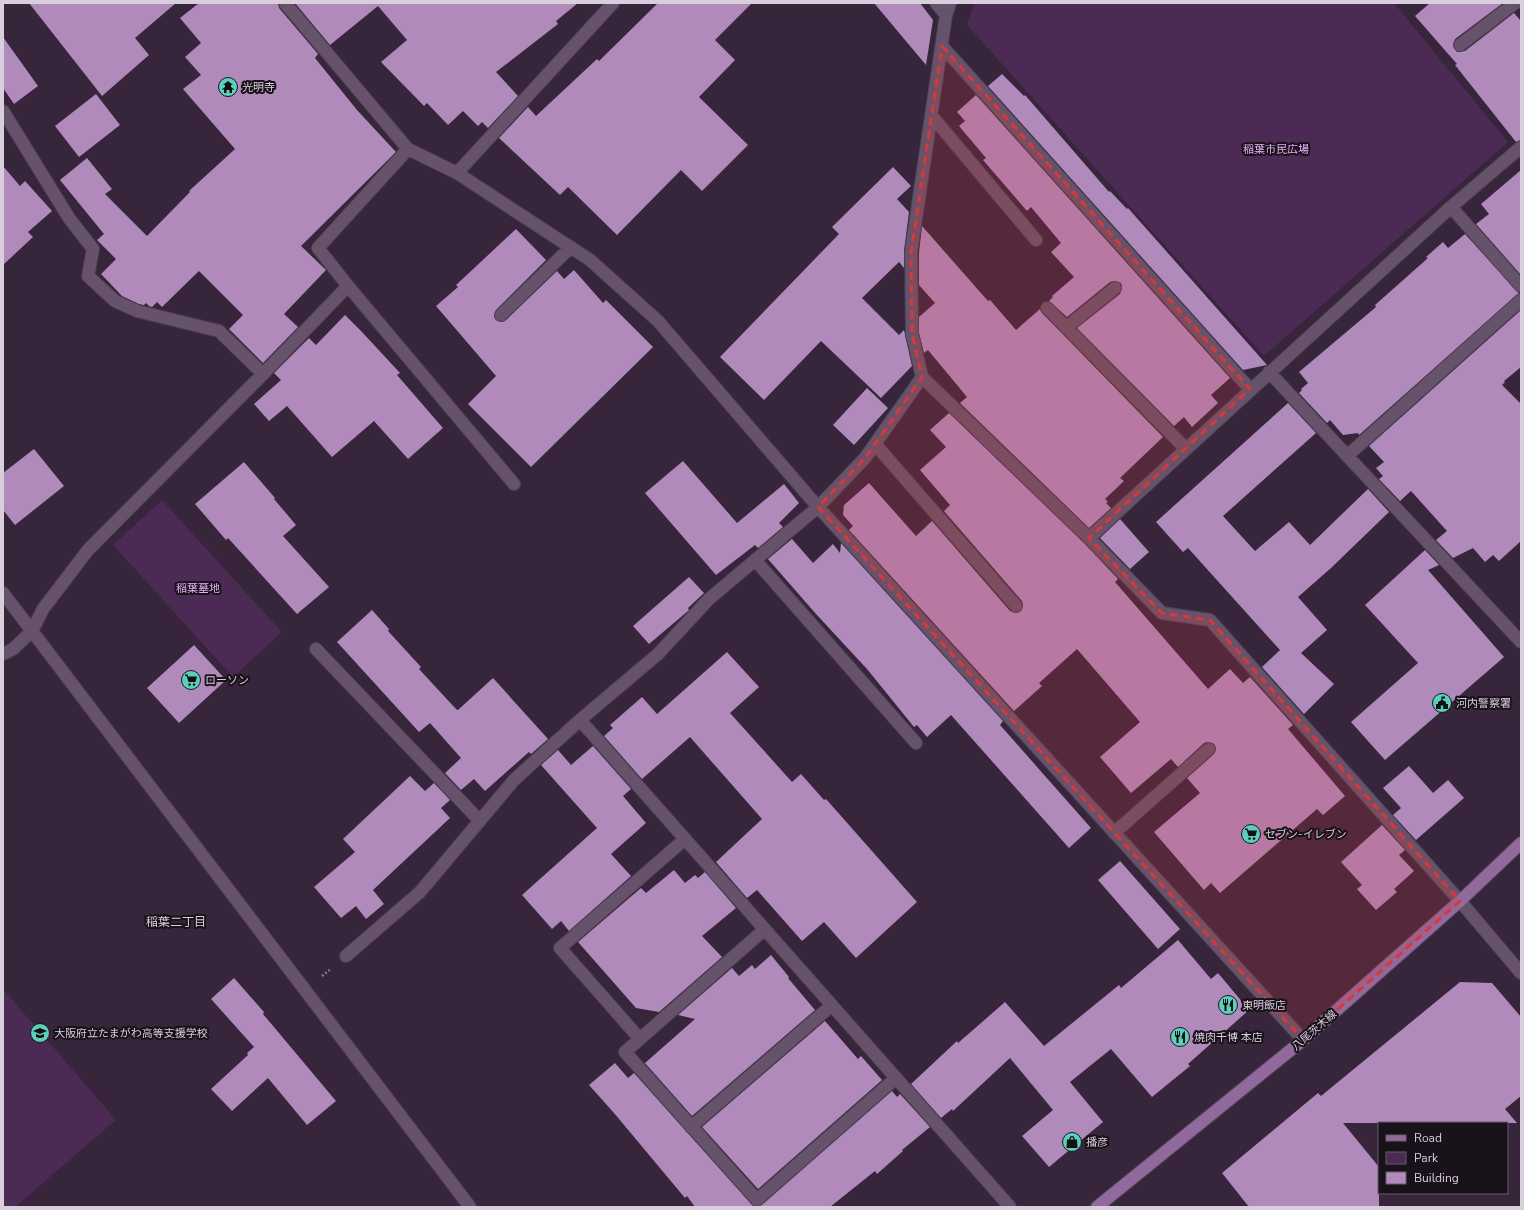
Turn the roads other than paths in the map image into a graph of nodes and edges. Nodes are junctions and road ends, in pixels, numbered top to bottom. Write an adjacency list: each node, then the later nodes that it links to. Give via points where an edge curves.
1 (285, 3): 11 (street)
2 (613, 3): 12 (street)
3 (936, 3): 5 (street)
4 (1515, 3): 6 (street)
5 (948, 9): 7 (street)
6 (1460, 45)
7 (942, 46): 9 (street); 26 (street)
8 (3, 111): 24 (street, via 69,218 93,249 88,276 114,301 137,311 219,331)
9 (931, 115): 14 (street); 25 (street, via 911,252 912,334)
10 (1521, 147): 13 (street)
11 (408, 149): 12 (street); 16 (street, via 318,248)
12 (457, 173): 15 (street)
13 (1451, 207): 17 (street); 23 (street)
14 (1036, 240)
15 (571, 248): 21 (street); 31 (street, via 590,260 658,321)
16 (348, 286): 24 (street); 30 (street)
17 (1521, 286)
18 (1114, 288): 22 (street)
19 (1521, 300): 29 (street)
20 (1047, 308): 22 (street)
21 (501, 315)
22 (1067, 327): 28 (street)
23 (1269, 372): 26 (street); 29 (street)
24 (263, 374): 36 (street, via 88,550 43,609)
25 (922, 377): 27 (street); 32 (street)
26 (1250, 389): 28 (street)
27 (875, 444): 31 (street); 35 (street)
28 (1186, 449): 32 (street)
29 (1347, 456): 37 (street)
30 (514, 484)
31 (818, 507): 33 (street); 44 (street)
32 (1089, 538): 47 (street, via 1162,613 1210,620)
33 (755, 560): 40 (street, via 709,600 658,654); 41 (street)
34 (3, 593): 36 (street)
35 (1016, 606)
36 (32, 631): 39 (street, via 13,649); 57 (street)
37 (1521, 642)
38 (316, 649): 43 (street)
39 (3, 654)
40 (580, 720): 43 (street, via 514,780); 45 (street)
41 (916, 743)
42 (1209, 749): 44 (street)
43 (480, 821): 49 (street, via 420,892)
44 (1114, 833): 53 (street)
45 (685, 839): 48 (street); 52 (street, via 560,948)
46 (1521, 843): 47 (main road, 八尾茨木線)
47 (1460, 901): 50 (street); 53 (main road, 八尾茨木線)
48 (765, 929): 51 (street); 52 (street)
49 (346, 956)
50 (1521, 973)
51 (832, 1005): 54 (street); 55 (street)
52 (640, 1039): 55 (street, via 625,1052)
53 (1303, 1040): 56 (main road, 八尾茨木線)
54 (896, 1078): 55 (street, via 756,1200); 58 (street)
55 (691, 1126)
56 (1105, 1205)
57 (470, 1207)
58 (1010, 1207)

